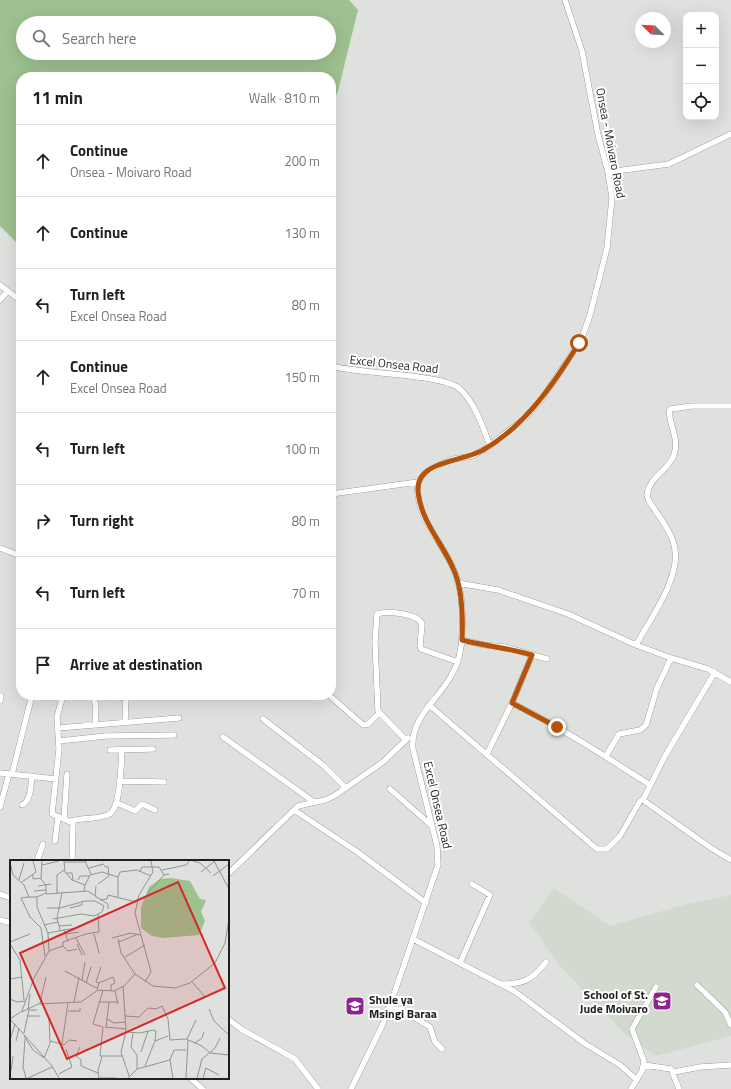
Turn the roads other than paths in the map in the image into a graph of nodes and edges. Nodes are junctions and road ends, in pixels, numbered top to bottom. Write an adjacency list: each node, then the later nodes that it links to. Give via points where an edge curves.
1 (565, 0): 3 (street, Onsea - Moivaro Road, via 582,51 598,135)
2 (731, 134): 3 (street, via 669,164)
3 (608, 172): 10 (street, Onsea - Moivaro Road, via 612,198 610,227 599,285 583,335 533,410)
4 (0, 285): 5 (street)
5 (8, 291): 6 (street); 7 (street)
6 (16, 297)
7 (0, 300)
8 (336, 367): 10 (street, Excel Onsea Road, via 364,373 433,379 452,384 462,390 470,402)
9 (731, 406): 17 (street, via 670,409 676,448 669,465 656,476 647,495 673,540 676,553 675,567 668,586)
10 (490, 446): 11 (street, Onsea - Moivaro Road, via 472,456 441,464 425,473)
11 (418, 482): 12 (street); 15 (street, Excel Onsea Road, via 422,512 454,570)
12 (336, 493)
13 (0, 548): 14 (street)
14 (16, 554)
15 (458, 583): 16 (street, Excel Onsea Road); 17 (street, via 498,590 553,608)
16 (462, 640): 18 (street, via 505,647); 21 (street, Excel Onsea Road)
17 (636, 645): 19 (street)
18 (532, 655): 20 (street); 29 (street)
19 (671, 658): 22 (street); 46 (street, via 657,688 646,725 640,730 619,734)
20 (547, 659)
21 (458, 662): 30 (street, Excel Onsea Road, via 451,677); 31 (street, via 421,649 422,624 417,618 405,614 377,614)
22 (715, 672): 23 (street); 54 (street)
23 (730, 679)
24 (31, 700): 48 (street)
25 (62, 700): 36 (street, via 57,717)
26 (94, 700): 35 (street)
27 (126, 700): 34 (street)
28 (335, 700): 31 (street, via 363,725 368,724)
29 (512, 703): 45 (street); 46 (street)
30 (429, 705): 37 (street, Excel Onsea Road); 45 (street)
31 (379, 713): 40 (street)
32 (179, 718): 34 (street)
33 (263, 719): 55 (street, via 324,766)
34 (125, 722): 35 (street)
35 (95, 725): 36 (street)
36 (58, 728): 41 (street)
37 (413, 733): 40 (street); 66 (street, Excel Onsea Road, via 413,749)
38 (174, 735): 41 (street, via 106,736)
39 (223, 737): 58 (street)
40 (406, 740): 55 (street, via 383,762)
41 (59, 741): 51 (street)
42 (153, 749): 44 (street)
43 (110, 750): 44 (street)
44 (122, 750): 52 (street)
45 (487, 754): 57 (street, via 600,850 615,843)
46 (606, 756): 54 (street)
47 (0, 773): 48 (street)
48 (10, 774): 50 (street); 61 (street)
49 (67, 774): 64 (street)
50 (32, 776): 51 (street); 60 (street, via 27,802)
51 (56, 779): 64 (street, via 52,814)
52 (119, 781): 53 (street); 59 (street)
53 (164, 782)
54 (650, 785): 57 (street)
55 (346, 788): 58 (street, via 330,798)
56 (390, 789): 66 (street)
57 (643, 800): 71 (street)
58 (314, 802): 63 (street, via 302,804)
59 (117, 804): 62 (street, via 132,811 142,804); 65 (street, via 108,815)
60 (22, 805)
61 (0, 807)
62 (155, 810)
63 (294, 810): 72 (street); 76 (street, via 356,851)
64 (61, 818): 65 (street); 67 (street)
65 (71, 821): 70 (street, via 74,826)
66 (432, 826): 76 (street, Excel Onsea Road, via 438,865)
67 (55, 841)
68 (43, 844): 69 (street)
69 (37, 860)
70 (72, 860)
71 (731, 860)
72 (229, 873)
73 (472, 884): 81 (street, via 489,893 490,897)
74 (0, 894): 75 (street)
75 (10, 898)
76 (426, 904): 79 (street, Excel Onsea Road)
77 (0, 920): 78 (street)
78 (10, 923)
79 (414, 939): 81 (street); 85 (street, Excel Onsea Road)
80 (546, 962): 82 (street, via 527,980)
81 (460, 963): 82 (street)
82 (501, 984): 93 (street, via 533,1004)
83 (697, 985): 87 (street, via 725,1012)
84 (656, 987): 89 (street, via 632,1029 643,1055)
85 (388, 1009): 88 (street, via 400,1009 430,1027 435,1042); 96 (street, Excel Onsea Road)
86 (229, 1020): 95 (street, via 244,1031 295,1059)
87 (731, 1025)
88 (442, 1049)
89 (644, 1065): 91 (street, via 668,1068); 93 (street)
90 (731, 1065): 91 (street)
91 (674, 1072): 98 (street)
92 (191, 1079): 94 (street)
93 (637, 1080): 97 (street)
94 (204, 1089)
95 (318, 1089)
96 (351, 1089)
97 (631, 1089)
98 (679, 1089)

